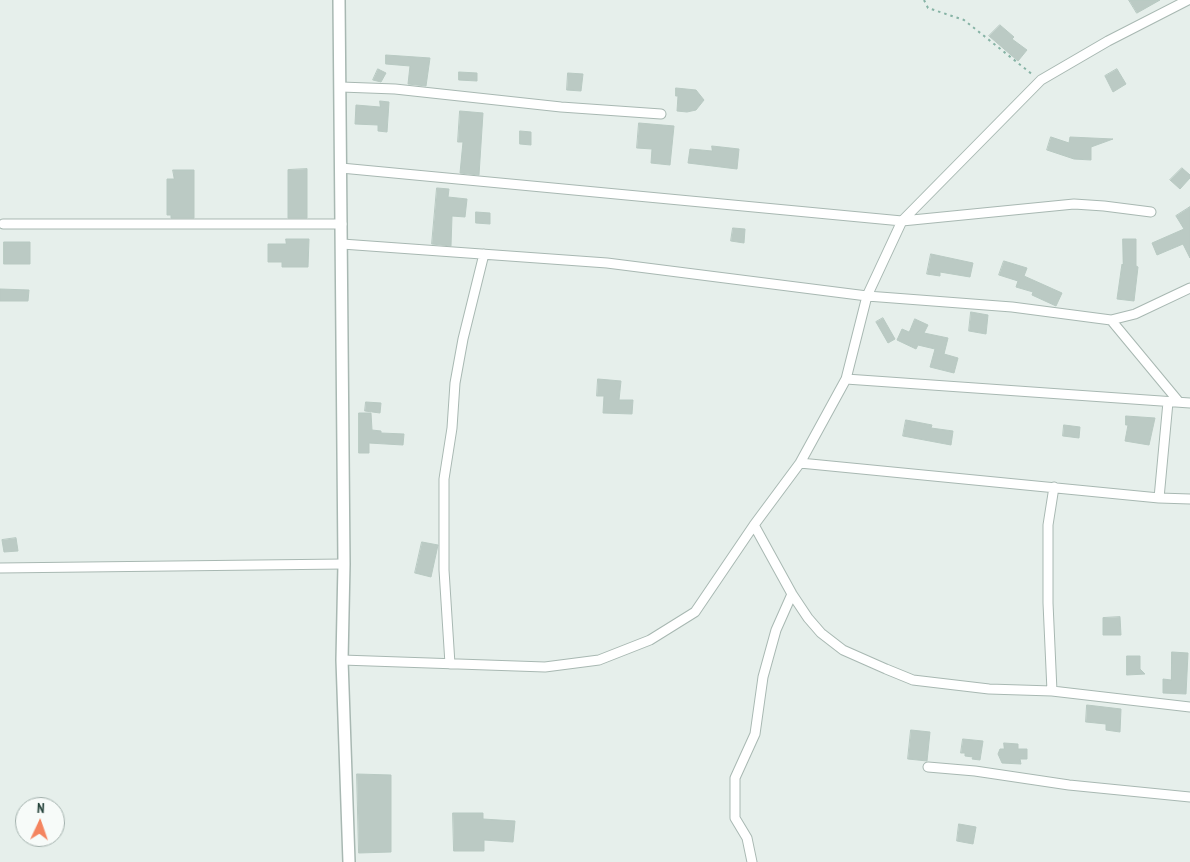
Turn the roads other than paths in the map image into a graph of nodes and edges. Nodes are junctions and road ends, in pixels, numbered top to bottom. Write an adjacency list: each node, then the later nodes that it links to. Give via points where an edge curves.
1 (339, 0): 3 (street)
2 (1188, 0): 7 (street, via 1041,80)
3 (340, 87): 4 (street, via 395,89); 5 (street)
4 (661, 114)
5 (341, 168): 7 (street); 9 (street)
6 (1151, 212): 7 (street, via 1074,204)
7 (902, 221): 13 (street)
8 (3, 224): 9 (street)
9 (342, 224): 10 (street)
10 (342, 244): 11 (street); 24 (street)
11 (484, 254): 13 (street, via 607,263); 28 (street, via 455,383 444,479 444,570)
12 (1190, 288): 14 (street, via 1135,314)
13 (867, 296): 14 (street, via 1012,307); 15 (street)
14 (1111, 320): 17 (street)
15 (846, 379): 16 (street); 19 (street)
16 (1168, 402): 17 (street); 21 (street)
17 (1180, 402): 18 (street)
18 (1190, 403)
19 (800, 463): 20 (street); 23 (street)
20 (1054, 487): 21 (street); 29 (street, via 1048,525)
21 (1159, 498): 22 (street)
22 (1190, 499)
23 (754, 525): 26 (street); 28 (street, via 695,612 650,640 590,662 545,667)
24 (344, 564): 25 (street); 27 (street)
25 (0, 568)
26 (792, 594): 29 (street, via 821,633 843,650 913,680 989,689); 34 (street, via 776,630 763,677 755,734 735,778 735,818 747,838)
27 (342, 660): 28 (street); 33 (street)
28 (450, 664)
29 (1052, 691): 30 (street)
30 (1190, 707)
31 (928, 767): 32 (street)
32 (1190, 797)
33 (349, 862)
34 (752, 862)

